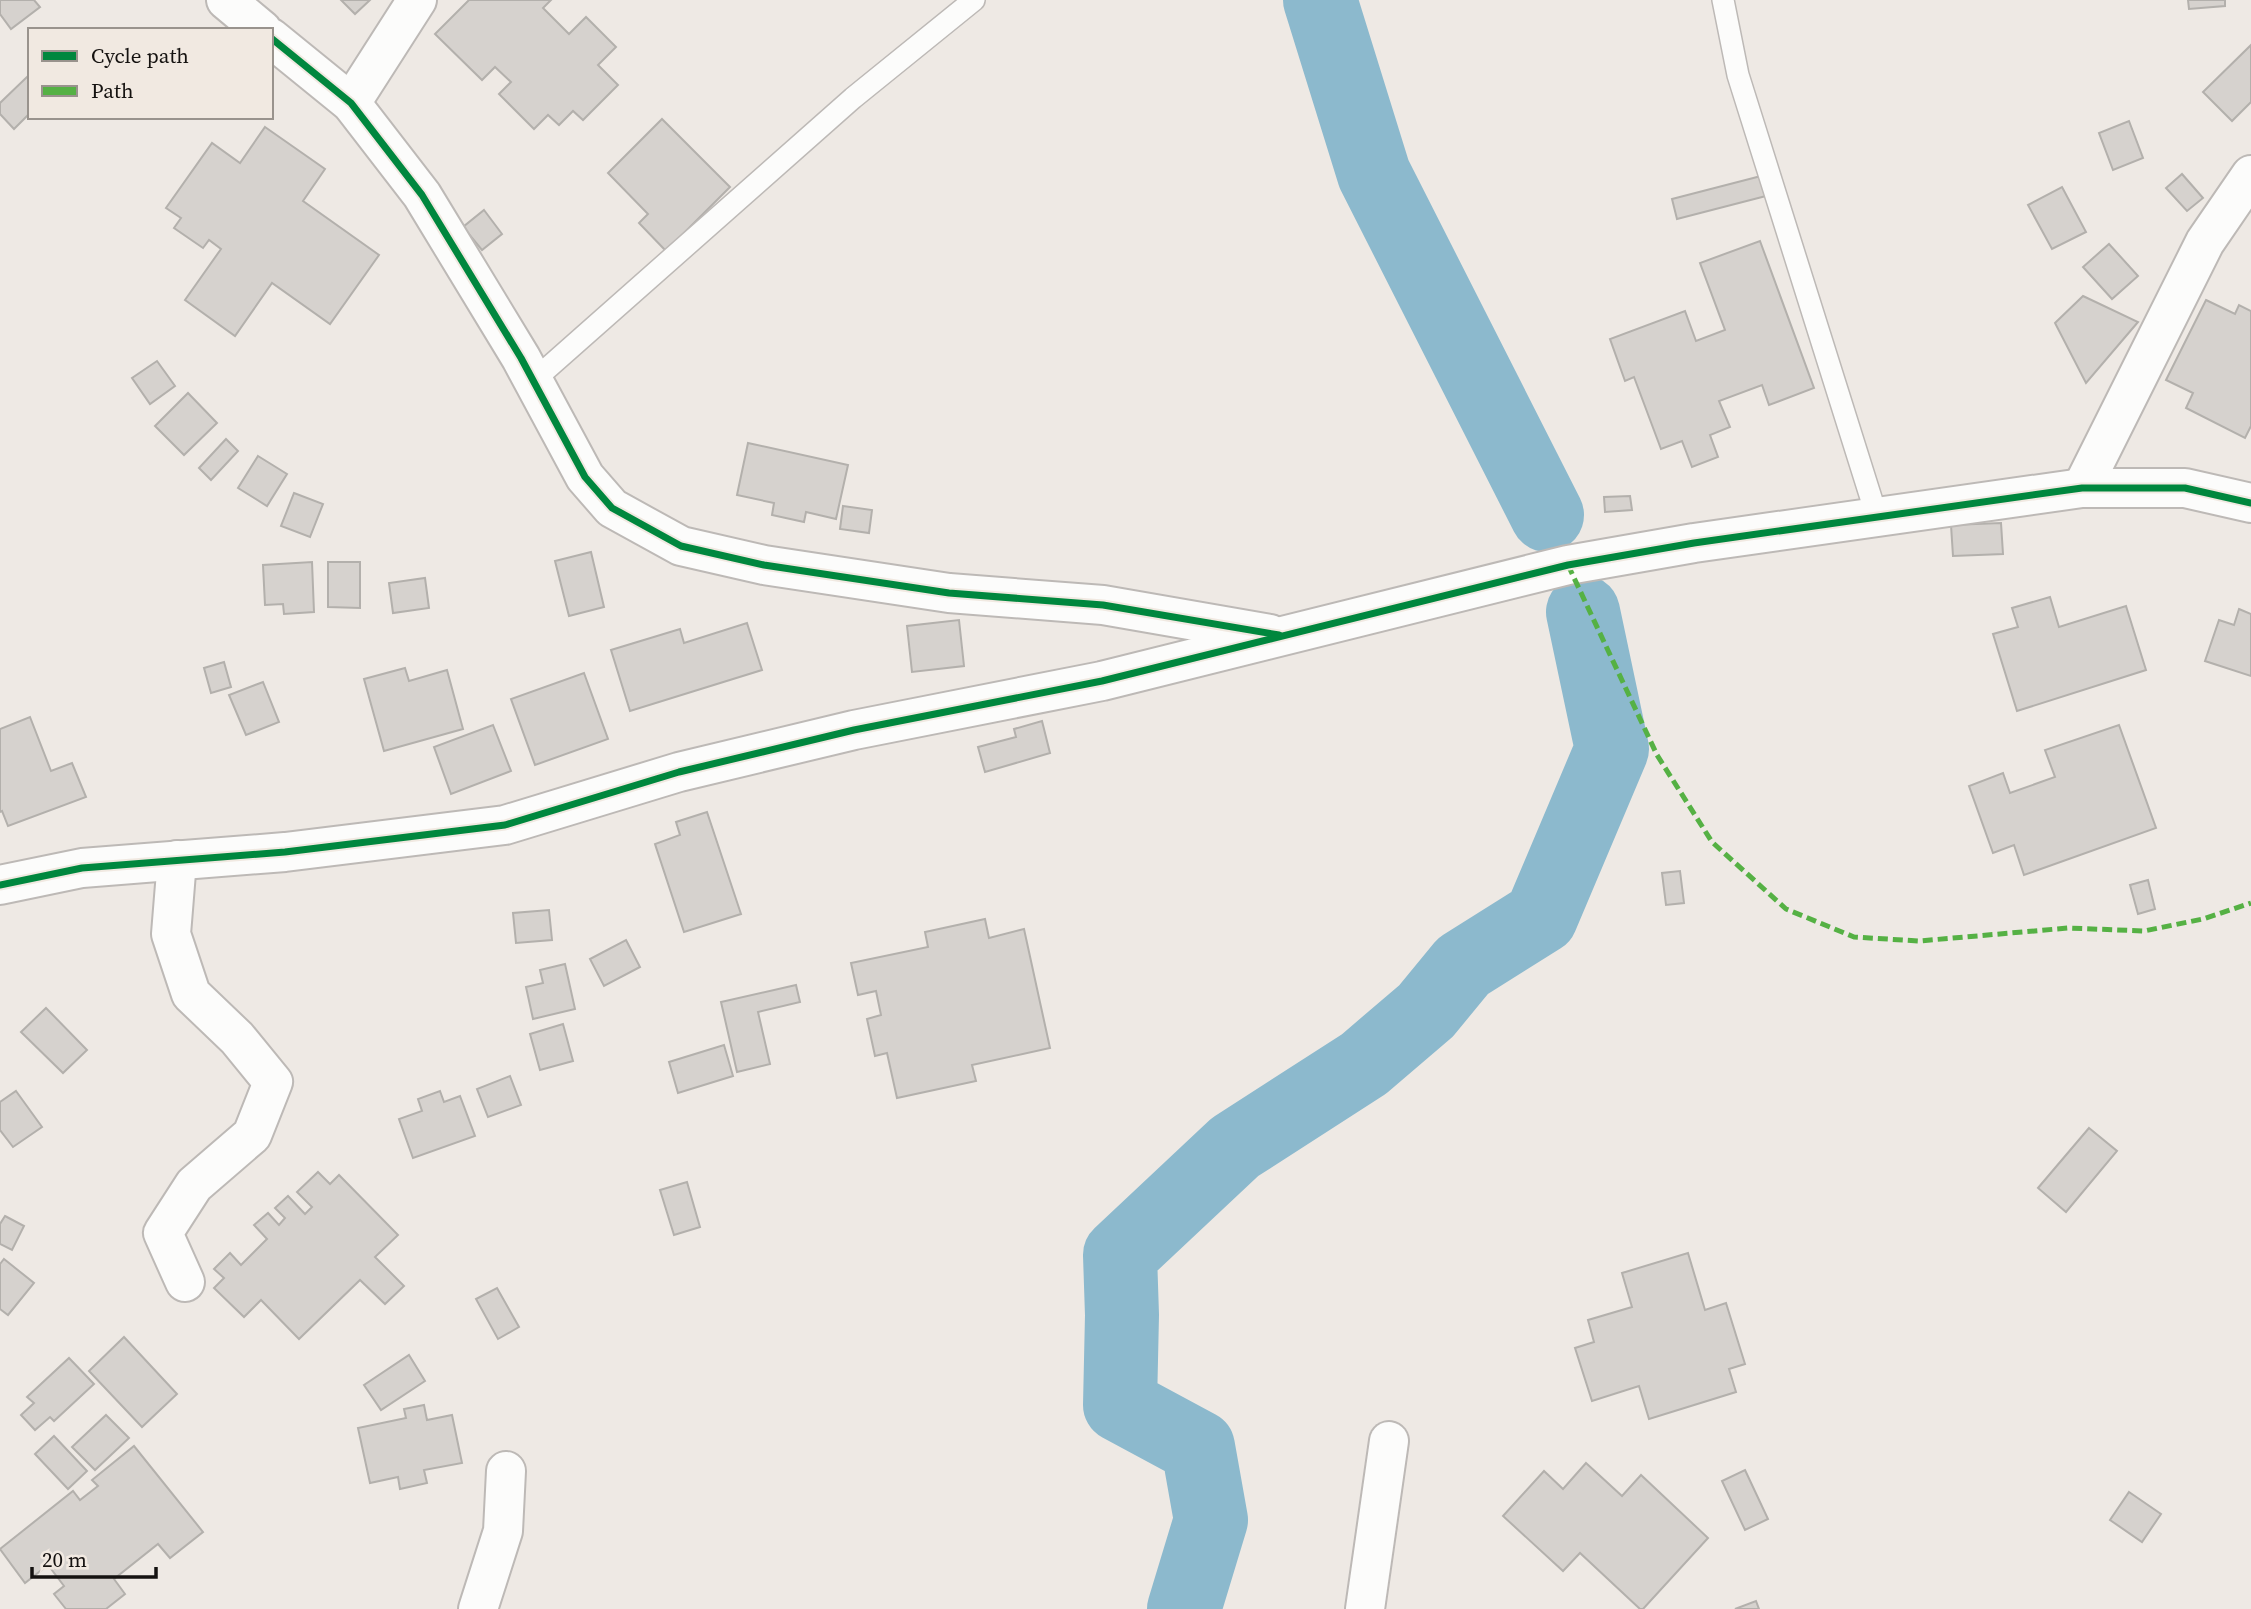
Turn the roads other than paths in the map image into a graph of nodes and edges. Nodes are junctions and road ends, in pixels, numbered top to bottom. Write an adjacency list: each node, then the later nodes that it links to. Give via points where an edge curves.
1 (226, 0): 5 (street)
2 (417, 0): 7 (street)
3 (974, 0): 9 (lane, via 853,98)
4 (1723, 0): 12 (lane, via 1738,75)
5 (260, 28)
6 (273, 40): 7 (street)
7 (351, 103): 9 (street, via 422,195)
8 (2251, 175): 10 (street, via 2205,242)
9 (533, 381): 13 (street, via 585,477 612,508 681,546 764,565 949,593 1103,605)
10 (2082, 488): 11 (street, via 2185,488); 12 (street)
11 (2251, 503)
12 (1877, 517): 13 (street, via 1568,565)
13 (1287, 636): 14 (street, via 678,772 505,825 285,852)
14 (177, 860): 15 (street, via 82,868); 16 (street, via 172,934 191,994 237,1038 273,1082 252,1135 194,1185 163,1233)
15 (0, 885)
16 (184, 1282)
17 (1390, 1441): 20 (street)
18 (506, 1471): 19 (street, via 503,1531)
19 (478, 1609)
20 (1365, 1609)

